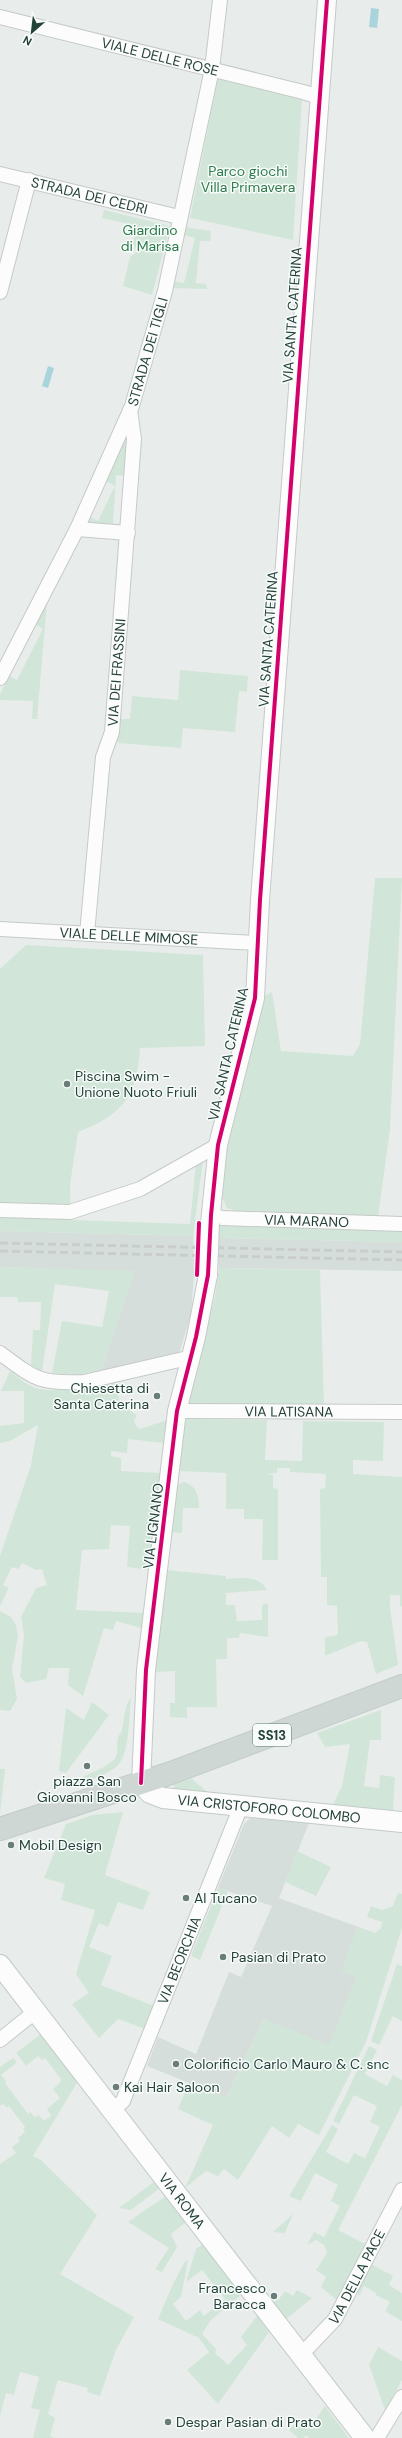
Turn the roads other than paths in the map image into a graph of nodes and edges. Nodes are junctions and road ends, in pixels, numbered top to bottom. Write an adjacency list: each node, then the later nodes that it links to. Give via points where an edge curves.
1 (220, 0): 4 (street, STRADA DEI TIGLI)
2 (327, 0): 5 (street, VIA SANTA CATERINA)
3 (0, 17): 4 (street, VIALE DELLE ROSE)
4 (212, 70): 5 (street, VIALE DELLE ROSE, via 313,95); 8 (street, STRADA DEI TIGLI)
5 (319, 100): 16 (street, VIA SANTA CATERINA)
6 (0, 174): 7 (street, STRADA DEI CEDRI)
7 (29, 180): 8 (street, STRADA DEI CEDRI); 9 (street)
8 (179, 217): 10 (street, STRADA DEI TIGLI, via 165,291)
9 (0, 292)
10 (130, 409): 11 (street, STRADA DEI TIGLI); 12 (street, VIA DEI FRASSINI, via 134,439)
11 (77, 529): 12 (street); 13 (street, STRADA DEI TIGLI)
12 (128, 533): 15 (street, VIA DEI FRASSINI, via 112,732 102,757)
13 (0, 678)
14 (0, 929): 15 (street, VIALE DELLE MIMOSE)
15 (88, 934): 16 (street, VIALE DELLE MIMOSE)
16 (257, 943): 17 (street, VIA SANTA CATERINA, via 255,998)
17 (218, 1144): 18 (street, via 140,1189 70,1212); 19 (street, VIA SANTA CATERINA)
18 (0, 1210)
19 (211, 1219): 20 (street, VIA MARANO); 21 (street, VIA SANTA CATERINA, bridge)
20 (402, 1224)
21 (208, 1275): 23 (street, VIA LIGNANO)
22 (0, 1353): 23 (street, via 35,1378 66,1383 84,1382)
23 (192, 1357): 24 (street, VIA LIGNANO)
24 (177, 1411): 25 (street, VIA LATISANA); 27 (street, VIA LIGNANO, via 146,1670)
25 (402, 1412)
26 (402, 1686): 27 (main road, SS13)
27 (141, 1783): 28 (main road, VIA CRISTOFORO COLOMBO, via 150,1794 162,1798); 30 (main road, SS13)
28 (240, 1806): 29 (main road, VIA CRISTOFORO COLOMBO); 34 (street, VIA BEORCHIA, via 123,2102)
29 (402, 1822)
30 (0, 1829)
31 (0, 1965): 32 (main road, VIA ROMA)
32 (36, 2011): 33 (street); 34 (main road, VIA ROMA)
33 (0, 2040)
34 (112, 2110): 36 (main road, VIA ROMA)
35 (402, 2190): 36 (street, VIA DELLA PACE, via 335,2319)
36 (301, 2355): 38 (main road, VIA ROMA)
37 (402, 2397): 39 (street)
38 (364, 2438)
39 (377, 2438)

